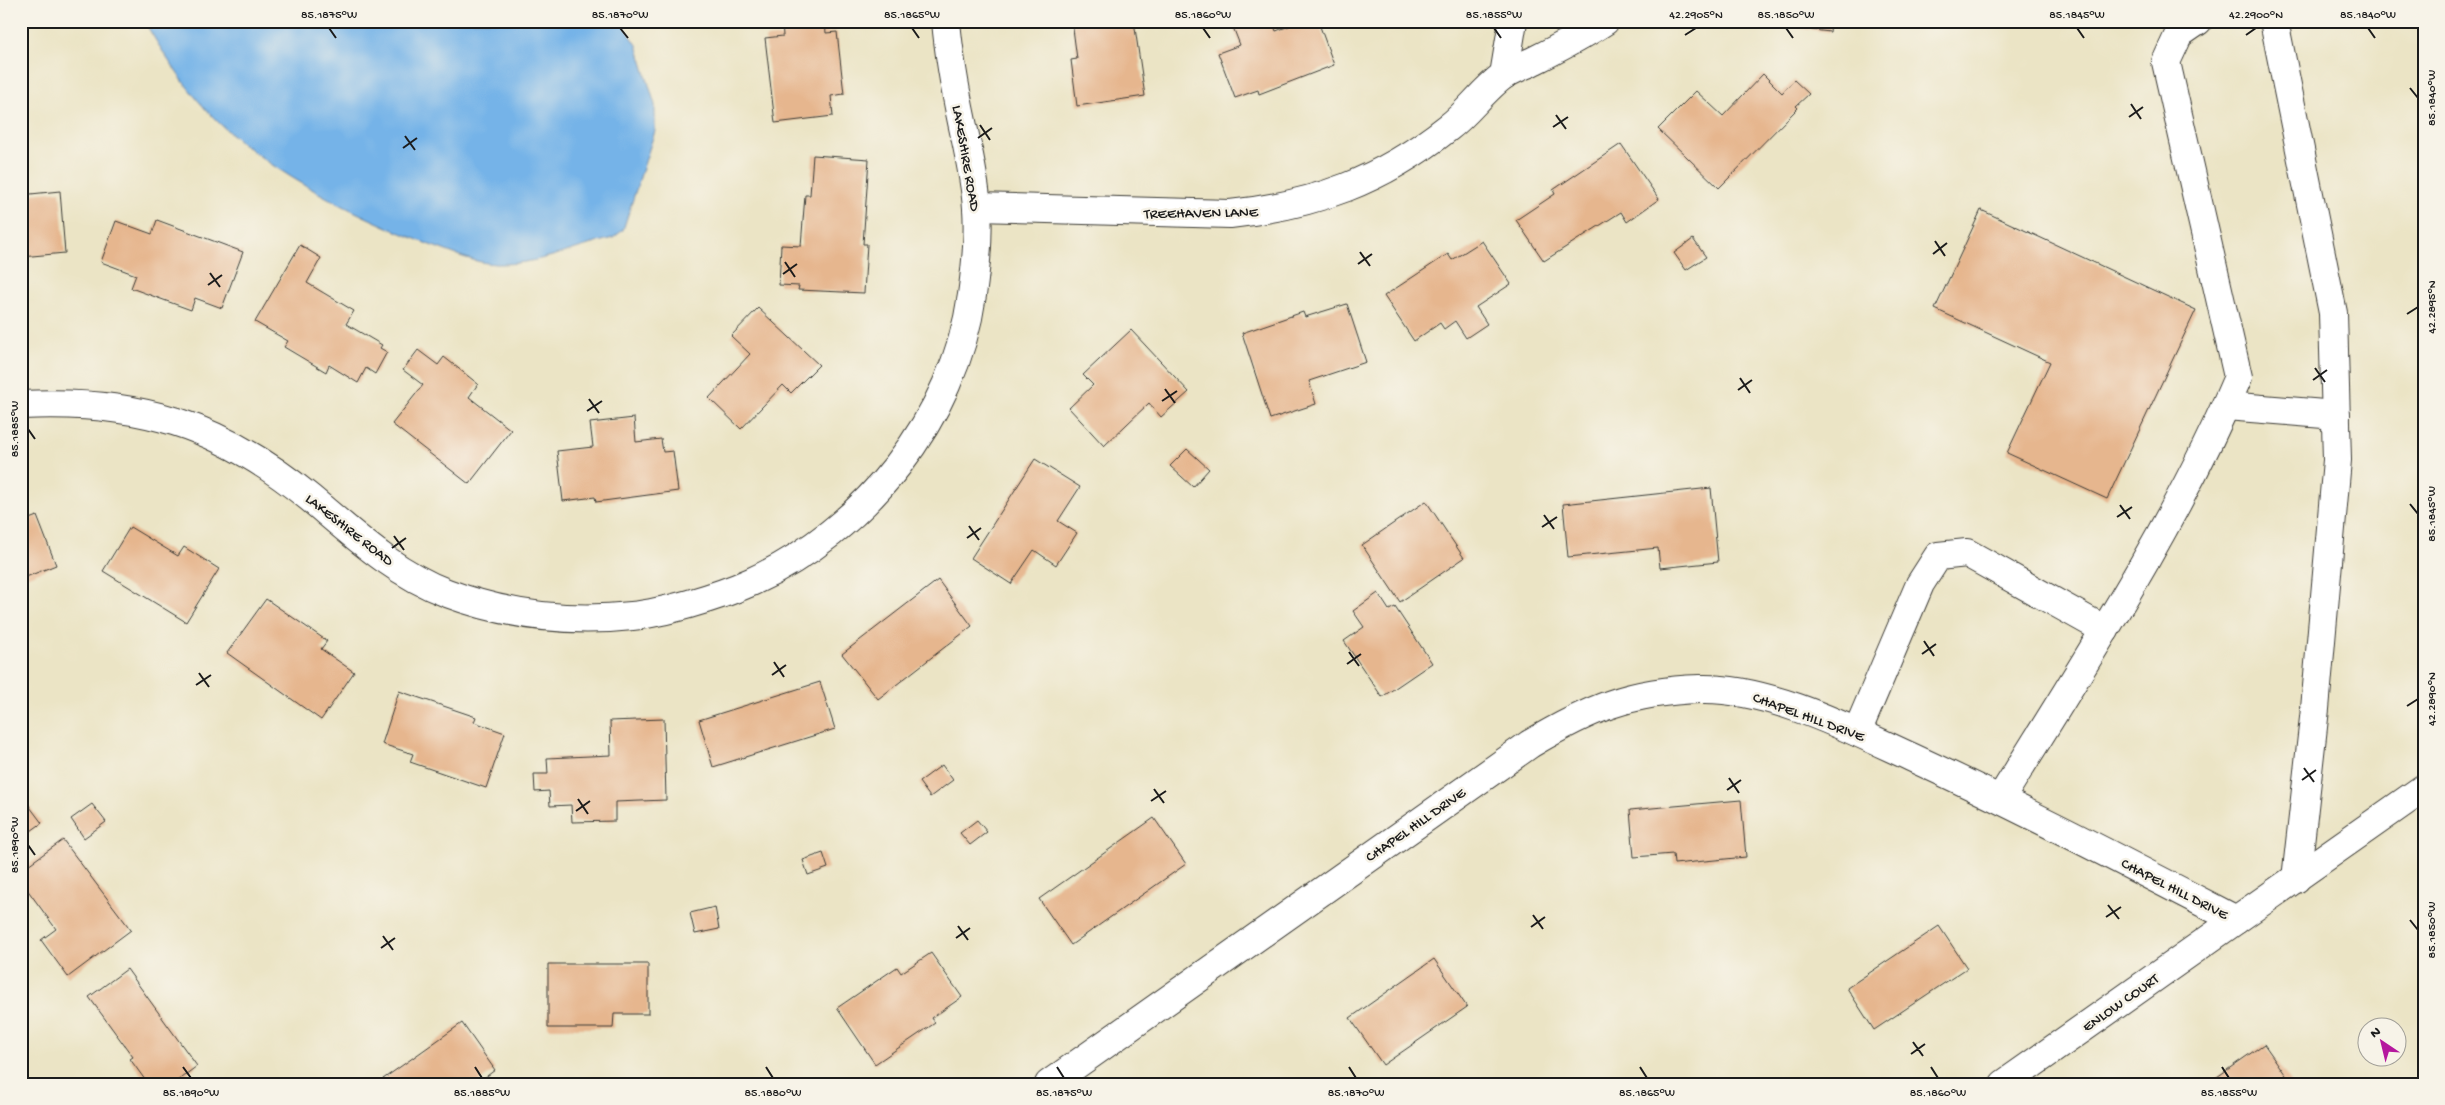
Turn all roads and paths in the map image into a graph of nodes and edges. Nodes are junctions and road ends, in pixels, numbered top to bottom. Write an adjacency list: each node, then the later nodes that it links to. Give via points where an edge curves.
1 (946, 21): 7 (street, LAKESHIRE ROAD)
2 (1513, 21): 6 (street)
3 (1605, 21): 6 (street, TREEHAVEN LANE)
4 (2198, 21): 9 (street, via 2179,34 2166,62 2238,377)
5 (2274, 21): 10 (street, via 2333,312)
6 (1504, 75): 7 (street, TREEHAVEN LANE, via 1422,148 1347,188 1307,202 1230,214)
7 (977, 207): 8 (street, LAKESHIRE ROAD, via 972,297 949,378 931,416 881,485 850,516 781,567 712,597 636,616 565,618 522,614 475,602 407,573 350,533 287,480 217,437 138,410 63,403)
8 (21, 405)
9 (2226, 406): 10 (street); 11 (street, via 2168,520)
10 (2336, 415): 15 (street, via 2337,460)
11 (2105, 630): 12 (street, via 1967,553 1938,556 1920,584); 14 (street)
12 (1857, 732): 14 (street, CHAPEL HILL DRIVE); 17 (street, CHAPEL HILL DRIVE, via 1771,700 1739,692 1702,689 1664,691 1600,706 1545,735 1492,769)
13 (2424, 788): 15 (street, CHAPEL HILL DRIVE)
14 (2001, 798): 16 (street, CHAPEL HILL DRIVE)
15 (2296, 879): 16 (street, CHAPEL HILL DRIVE)
16 (2236, 920): 18 (street, ENLOW COURT)
17 (1049, 1084)
18 (2004, 1084)

